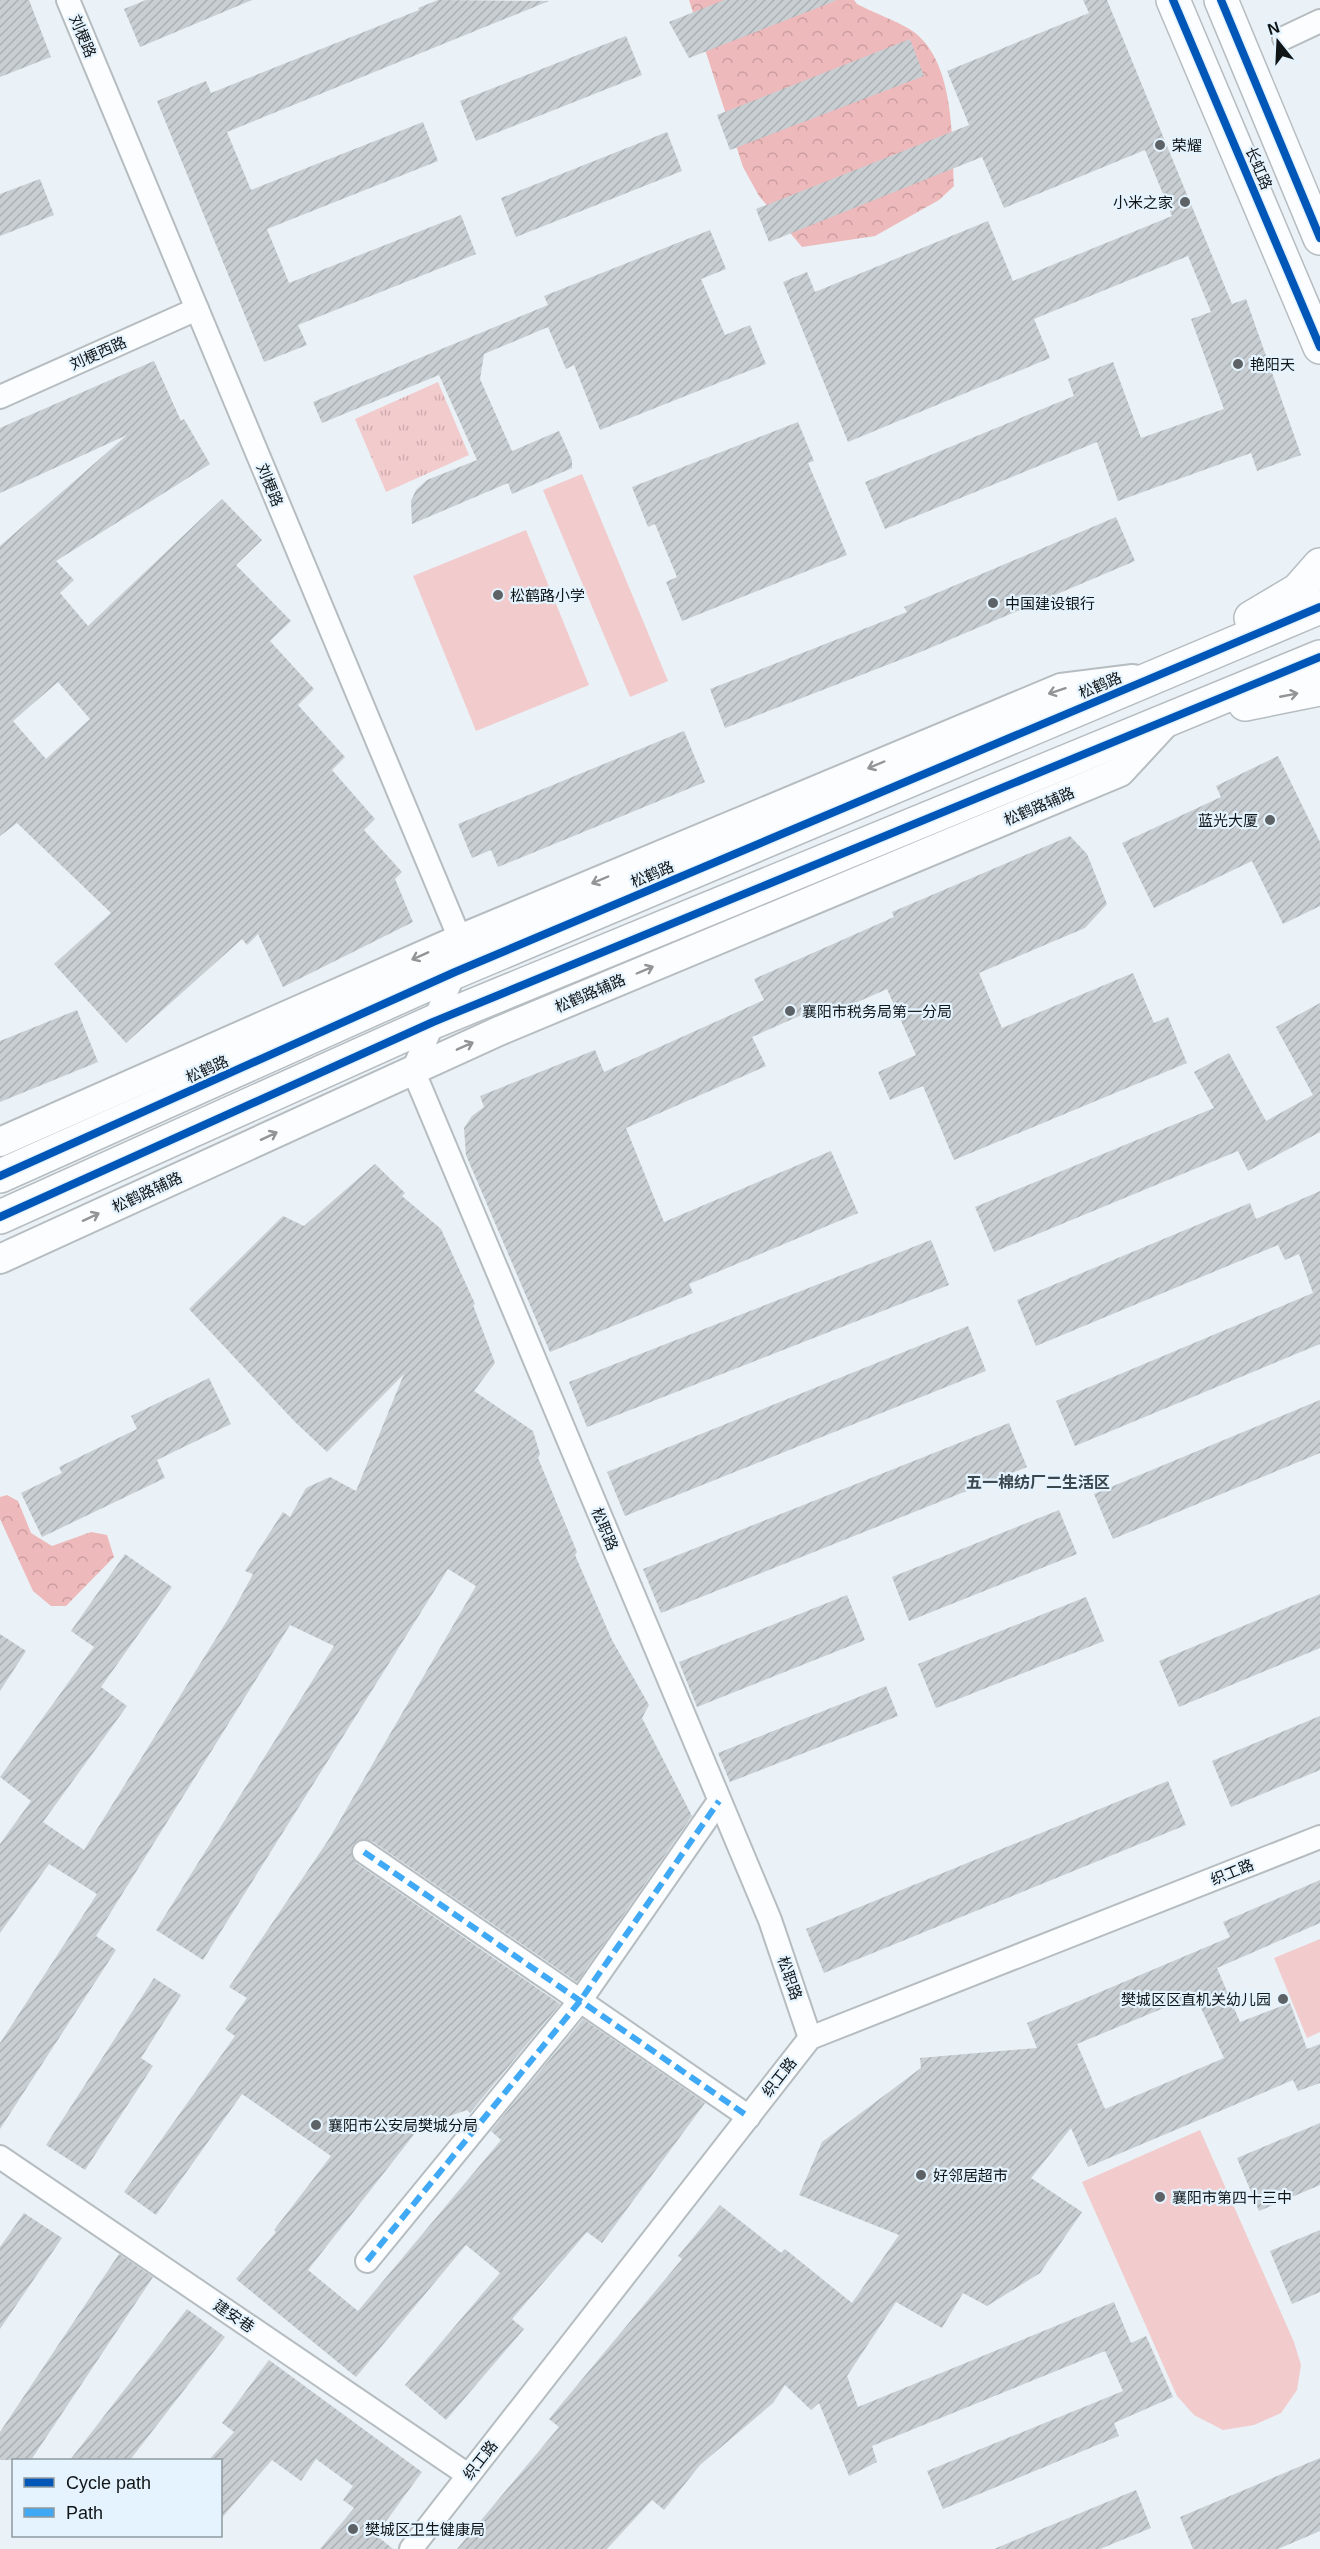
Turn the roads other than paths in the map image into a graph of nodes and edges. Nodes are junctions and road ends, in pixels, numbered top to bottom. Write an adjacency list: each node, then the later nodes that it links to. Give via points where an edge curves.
1 (68, 0): 7 (street, 刘梗路)
2 (1173, 0): 8 (main road, 长虹路)
3 (1221, 0): 6 (main road, 长虹路)
4 (1320, 21): 5 (street)
5 (1284, 38)
6 (1320, 238)
7 (197, 309): 9 (street, 刘梗西路); 17 (street, 刘梗路)
8 (1320, 347)
9 (0, 397)
10 (1320, 565): 13 (main road, via 1298,590)
11 (1320, 607): 13 (main road, 松鹤路)
12 (1320, 657): 15 (main road)
13 (1156, 676): 16 (main road, 松鹤路, one-way to 16)
14 (1320, 689): 15 (main road, one-way to 14)
15 (1170, 718): 19 (main road); 20 (street, 松鹤路辅路, one-way to 15, via 1120,772)
16 (725, 843): 17 (street, one-way to 17); 18 (main road, 松鹤路)
17 (460, 939): 18 (street); 21 (street, one-way to 21)
18 (455, 972): 19 (street); 21 (main road, 松鹤路)
19 (434, 1022): 20 (street); 22 (main road)
20 (413, 1070): 24 (street, 松鹤路辅路, one-way to 20); 26 (street, 松职路)
21 (8, 1155)
22 (31, 1203): 23 (main road); 24 (street)
23 (0, 1217)
24 (49, 1237): 25 (street, 松鹤路辅路)
25 (0, 1259)
26 (719, 1801): 29 (street); 30 (street, 松职路, via 770,1920)
27 (1320, 1837): 30 (street, 织工路)
28 (364, 1852): 29 (street)
29 (580, 2001): 31 (street); 33 (street)
30 (810, 2038): 31 (street, 织工路)
31 (749, 2116): 34 (street, 织工路)
32 (0, 2157): 34 (street, 建安巷)
33 (367, 2261)
34 (468, 2475): 35 (street, 织工路)
35 (411, 2549)

